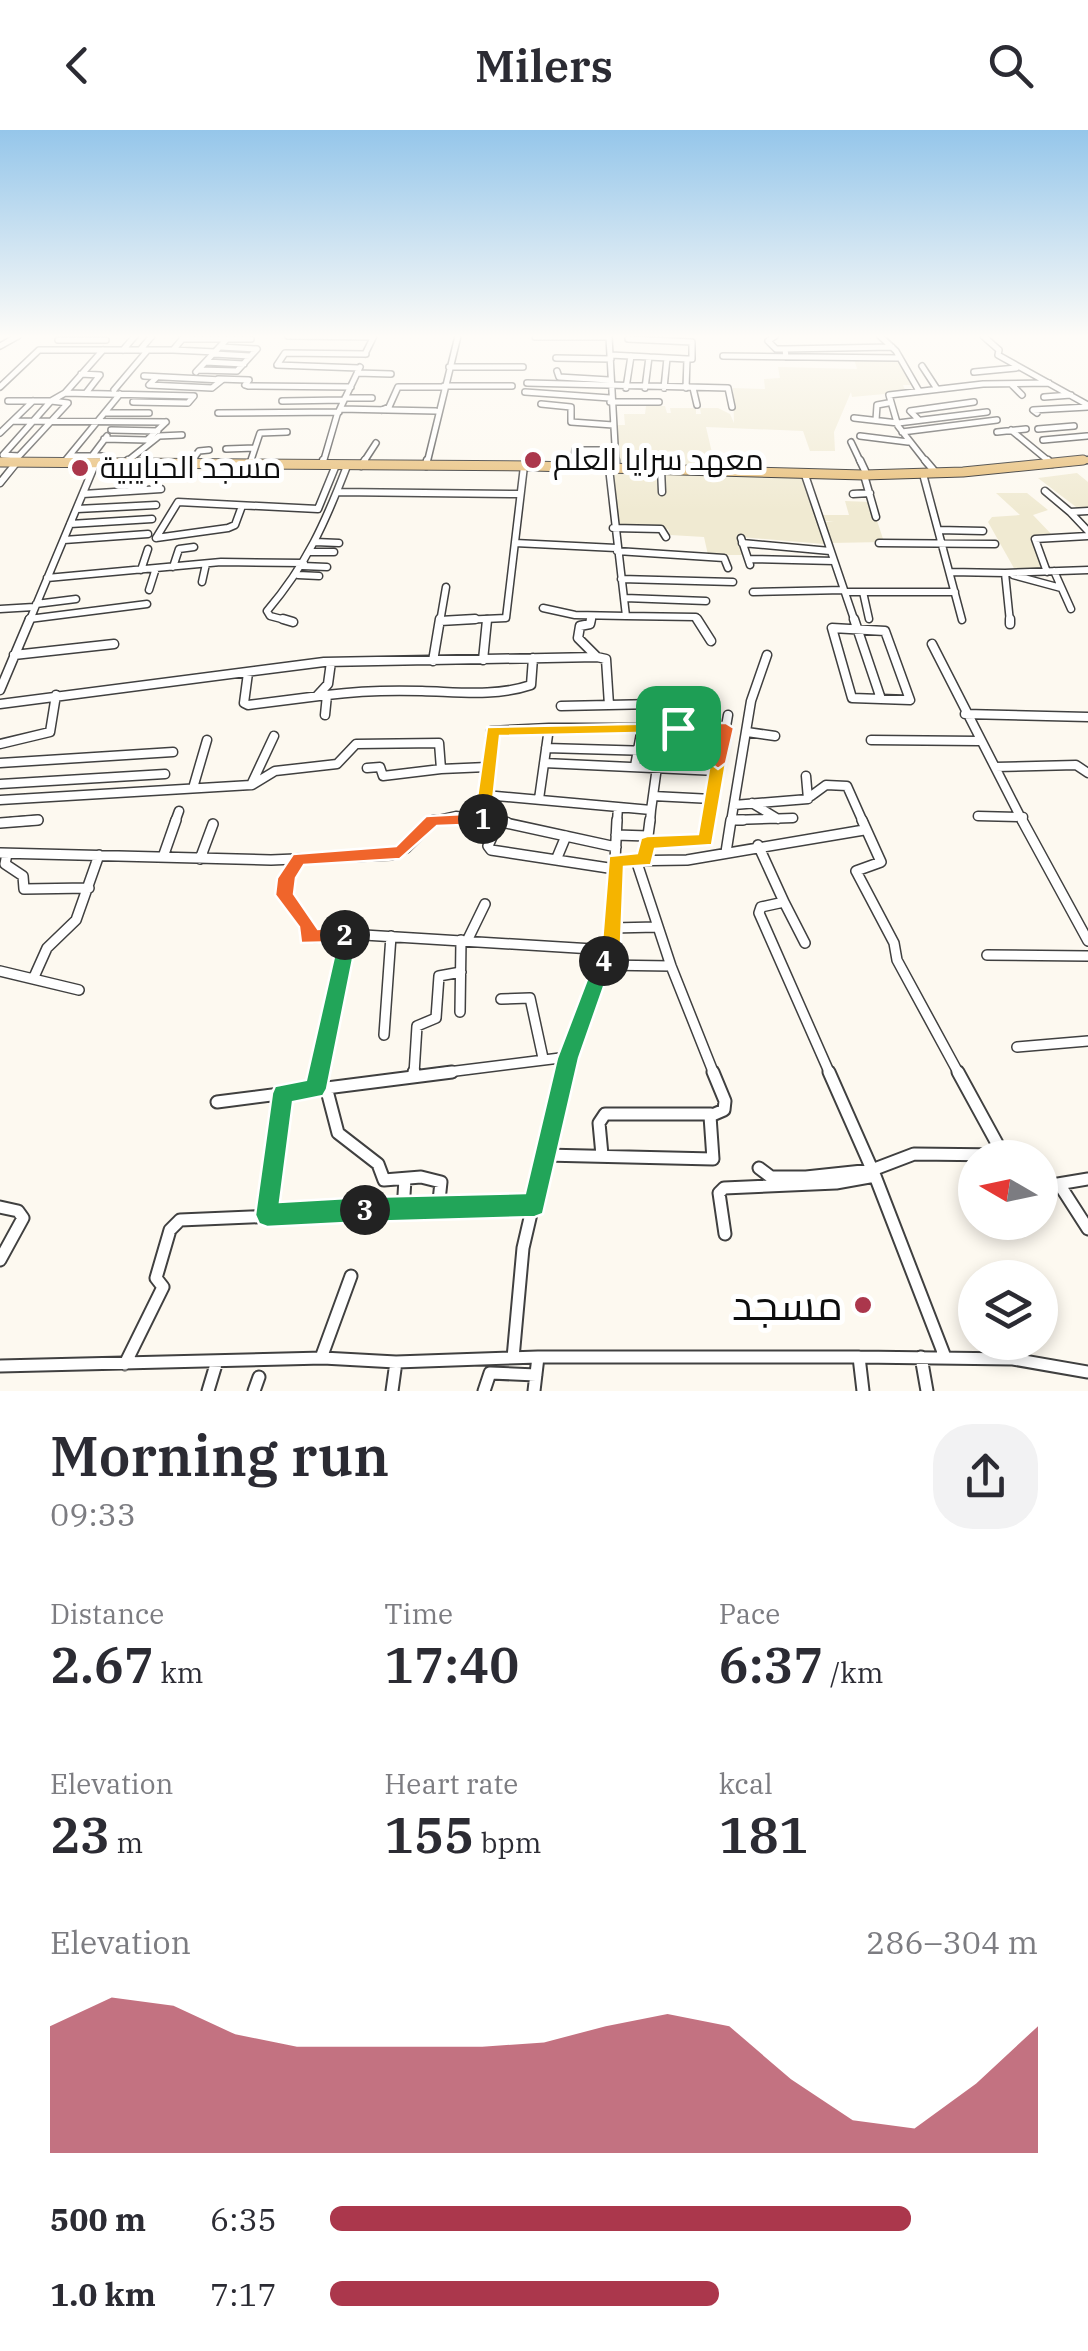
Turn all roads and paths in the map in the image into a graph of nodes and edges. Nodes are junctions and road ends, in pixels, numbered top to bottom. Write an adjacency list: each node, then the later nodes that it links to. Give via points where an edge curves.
1 (62, 395): 28 (street)
2 (115, 395): 46 (street)
3 (139, 395): 29 (street)
4 (173, 395): 31 (street, via 194,396 188,403)
5 (346, 395): 21 (street)
6 (394, 395): 39 (street)
7 (441, 395): 41 (street)
8 (556, 395): 25 (street)
9 (610, 395): 25 (street)
10 (630, 395): 30 (street)
11 (652, 395): 30 (street, via 656,402)
12 (692, 395): 35 (street)
13 (731, 395): 36 (street)
14 (891, 395): 32 (street)
15 (901, 395): 38 (street)
16 (942, 395): 34 (street)
17 (957, 395): 34 (street, via 971,403)
18 (1071, 396): 19 (street); 37 (street)
19 (1044, 397)
20 (372, 398): 21 (street)
21 (344, 399): 24 (street); 40 (street)
22 (282, 400): 23 (street)
23 (300, 400): 24 (street); 42 (street)
24 (323, 400): 43 (street)
25 (610, 400): 30 (street); 63 (street)
26 (8, 401): 27 (street)
27 (33, 401): 28 (street); 55 (street)
28 (51, 402): 56 (street); 57 (street, via 68,404)
29 (133, 402): 31 (street); 47 (street)
30 (632, 402)
31 (157, 403): 48 (street)
32 (888, 403): 52 (street, via 877,404); 61 (street)
33 (541, 404): 63 (street, via 571,406 572,422)
34 (954, 405): 38 (street); 50 (street)
35 (697, 406)
36 (732, 406)
37 (1088, 406): 45 (street)
38 (918, 409): 53 (street, via 910,412)
39 (382, 410): 40 (street); 41 (street)
40 (339, 411): 43 (street); 92 (street)
41 (436, 411): 96 (street)
42 (295, 412): 43 (street); 49 (street)
43 (318, 412)
44 (987, 412): 50 (street)
45 (1037, 412)
46 (105, 413): 47 (street); 58 (street)
47 (124, 413): 48 (street)
48 (149, 413): 60 (street)
49 (218, 414)
50 (967, 414): 53 (street); 62 (street)
51 (854, 418): 52 (street)
52 (876, 420): 61 (street)
53 (919, 420): 61 (street)
54 (997, 420): 62 (street)
55 (13, 421): 56 (street); 71 (street)
56 (32, 422): 57 (street); 57 (street, via 3,455 24,453)
57 (52, 422): 58 (street)
58 (98, 422): 59 (street); 84 (street)
59 (118, 422): 60 (street); 65 (street)
60 (143, 422): 67 (street, via 166,422)
61 (898, 423): 69 (street)
62 (978, 423): 69 (street)
63 (613, 425): 82 (street)
64 (1038, 429): 66 (street); 74 (street, via 1071,424); 74 (street, via 1047,440)
65 (111, 430): 67 (street); 75 (street)
66 (1011, 430): 70 (street); 91 (street)
67 (158, 431): 75 (street, via 147,440)
68 (287, 432): 79 (street, via 262,432)
69 (902, 432): 77 (street)
70 (997, 432)
71 (0, 433)
72 (182, 435): 88 (street, via 159,436)
73 (860, 436): 77 (street)
74 (1088, 436)
75 (104, 439): 83 (street)
76 (852, 442): 104 (street)
77 (908, 442): 102 (street)
78 (376, 443): 95 (street)
79 (255, 448): 80 (street); 90 (street)
80 (226, 449)
81 (208, 450): 89 (street)
82 (615, 450): 98 (street, via 575,450); 99 (street)
83 (97, 458): 84 (main road); 88 (main road); 110 (street)
84 (67, 459): 87 (main road)
85 (1088, 460): 91 (main road)
86 (0, 462): 87 (main road)
87 (17, 462): 105 (street)
88 (125, 463): 89 (main road)
89 (189, 464): 90 (main road)
90 (250, 464): 92 (main road)
91 (1052, 464): 102 (main road)
92 (322, 465): 93 (main road)
93 (336, 466): 94 (main road); 115 (street, via 318,509)
94 (347, 466): 95 (main road); 108 (street)
95 (361, 466): 96 (main road)
96 (426, 466): 97 (main road)
97 (524, 466): 98 (main road); 111 (street)
98 (574, 467): 99 (main road)
99 (613, 468): 100 (main road); 122 (street)
100 (661, 469): 103 (main road); 109 (street)
101 (923, 474): 102 (main road); 104 (main road); 123 (street)
102 (936, 474)
103 (805, 475): 104 (main road); 138 (street)
104 (865, 475): 113 (street)
105 (0, 483)
106 (161, 488): 110 (street)
107 (1045, 491): 118 (street)
108 (338, 492): 111 (street); 129 (street)
109 (662, 492)
110 (83, 494): 116 (street)
111 (519, 494): 131 (street)
112 (852, 494): 113 (street)
113 (870, 494): 119 (street)
114 (156, 504): 116 (street)
115 (242, 506): 115 (street, via 177,502 156,539 228,528)
116 (77, 509): 121 (street)
117 (1088, 511): 118 (street)
118 (1070, 512): 124 (street)
119 (876, 517)
120 (152, 519): 121 (street)
121 (70, 524): 128 (street)
122 (613, 528): 127 (street, via 661,529); 137 (street)
123 (938, 530): 125 (street); 133 (street)
124 (1087, 530): 151 (street, via 1035,539)
125 (983, 532)
126 (148, 534): 128 (street)
127 (666, 538)
128 (64, 540): 155 (street)
129 (315, 542): 130 (street); 139 (street)
130 (339, 542)
131 (515, 542): 137 (street); 178 (street, via 506,618)
132 (879, 543): 133 (street)
133 (942, 543): 134 (street); 150 (street)
134 (996, 544)
135 (194, 548): 144 (street, via 179,549)
136 (148, 549): 148 (street)
137 (617, 550): 147 (street, via 724,558); 156 (street)
138 (830, 551): 141 (street); 141 (street, via 741,540 749,562)
139 (310, 552): 140 (street); 143 (street)
140 (334, 552)
141 (834, 561): 162 (street)
142 (206, 564): 143 (street); 144 (street); 157 (street)
143 (303, 564): 145 (street); 153 (street)
144 (173, 567): 146 (street)
145 (327, 567)
146 (156, 568): 148 (street); 161 (street)
147 (728, 568)
148 (142, 570): 155 (street)
149 (1088, 570): 151 (street)
150 (950, 572): 152 (street); 165 (street)
151 (1051, 572): 152 (street); 160 (street)
152 (1008, 573): 160 (street); 182 (street)
153 (298, 575): 154 (street); 181 (street, via 266,613)
154 (320, 576)
155 (47, 578): 170 (street)
156 (621, 579): 158 (street); 166 (street)
157 (202, 582)
158 (732, 582)
159 (446, 587): 180 (street)
160 (1062, 588): 172 (street)
161 (149, 590)
162 (844, 590): 163 (street); 164 (street); 183 (street)
163 (752, 592)
164 (862, 592): 165 (street); 177 (street)
165 (955, 592): 179 (street)
166 (625, 598): 168 (street); 175 (street)
167 (76, 599): 170 (street)
168 (706, 602)
169 (147, 604): 176 (street)
170 (35, 605): 173 (street); 176 (street)
171 (543, 608): 174 (street)
172 (1071, 609)
173 (0, 610)
174 (592, 616): 175 (street); 189 (street, via 578,638)
175 (626, 616): 184 (street, via 696,617)
176 (29, 619): 188 (street)
177 (870, 619)
178 (487, 620): 180 (street); 191 (street)
179 (962, 620)
180 (440, 621): 192 (street)
181 (293, 622)
182 (1010, 624)
183 (857, 630): 198 (street); 198 (street, via 830,630 851,696); 198 (street, via 885,631 910,699)
184 (710, 641)
185 (114, 644): 188 (street)
186 (932, 644): 203 (street)
187 (768, 654): 210 (street)
188 (14, 655): 195 (street)
189 (596, 656): 190 (street); 200 (street, via 606,658)
190 (533, 658): 191 (street); 197 (street, via 531,685 510,691)
191 (483, 660): 192 (street)
192 (433, 661): 193 (street)
193 (331, 662): 194 (street); 197 (street)
194 (248, 673): 196 (street); 197 (street, via 248,706)
195 (0, 690)
196 (56, 695): 199 (street); 216 (street, via 50,732)
197 (322, 695): 204 (street)
198 (882, 699)
199 (0, 704)
200 (609, 704): 201 (street); 202 (street)
201 (656, 704)
202 (561, 706)
203 (965, 714): 206 (street); 215 (street)
204 (325, 715)
205 (728, 715): 209 (street)
206 (1088, 717)
207 (549, 728): 208 (street); 217 (street); 225 (street, via 491,731)
208 (642, 728): 209 (street); 218 (street)
209 (726, 728): 221 (street)
210 (747, 732): 212 (street); 244 (street)
211 (274, 736): 236 (street)
212 (776, 736)
213 (208, 740): 237 (street)
214 (871, 740): 215 (street)
215 (980, 741): 227 (street)
216 (0, 744)
217 (546, 748): 218 (street); 223 (street)
218 (636, 751): 221 (street); 224 (street)
219 (173, 752): 220 (street)
220 (136, 754): 222 (street); 233 (street)
221 (720, 754): 230 (street)
222 (0, 762)
223 (544, 763): 224 (street); 241 (street)
224 (635, 766): 226 (street)
225 (487, 767): 229 (street); 238 (street)
226 (657, 767): 230 (street); 239 (street)
227 (995, 767): 231 (street, via 1076,765); 250 (street)
228 (366, 768): 229 (street, via 380,767 382,776)
229 (441, 769): 236 (street, via 440,744 356,744 336,764 278,771)
230 (716, 771): 242 (street)
231 (1088, 773)
232 (165, 774): 233 (street)
233 (129, 776): 235 (street)
234 (806, 776): 240 (street)
235 (0, 784)
236 (252, 784): 237 (street)
237 (193, 788): 243 (street)
238 (485, 795): 241 (street); 252 (street)
239 (653, 796): 242 (street); 247 (street)
240 (811, 796): 245 (street); 259 (street, via 826,785 845,784)
241 (538, 799): 246 (street)
242 (712, 799): 262 (street)
243 (0, 800)
244 (734, 804): 245 (street); 254 (street)
245 (752, 804): 255 (street)
246 (618, 807): 247 (street); 263 (street)
247 (651, 810): 261 (street)
248 (179, 811): 268 (street)
249 (978, 816): 250 (street)
250 (1023, 817): 283 (street)
251 (793, 818): 255 (street)
252 (482, 819): 257 (street); 270 (street, via 432,820 400,853)
253 (38, 820): 256 (street)
254 (732, 820): 255 (street); 265 (street)
255 (780, 820)
256 (0, 823)
257 (498, 823): 260 (street); 272 (street, via 490,849)
258 (213, 824): 271 (street)
259 (864, 830): 264 (street); 308 (street, via 881,863 856,871)
260 (566, 836): 263 (street); 272 (street)
261 (648, 840): 262 (street); 263 (street); 273 (street)
262 (706, 840): 269 (street)
263 (616, 841): 274 (street)
264 (758, 845): 265 (street); 276 (street)
265 (726, 852): 269 (street)
266 (3, 854): 267 (street); 275 (street, via 5,864 23,876 24,890)
267 (98, 854): 268 (street); 275 (street)
268 (163, 856): 271 (street)
269 (704, 857): 273 (street)
270 (299, 858): 271 (street); 280 (street, via 284,895 309,926 308,938)
271 (200, 859)
272 (556, 860): 274 (street)
273 (640, 860): 274 (street); 278 (street)
274 (615, 865): 279 (street)
275 (89, 888): 292 (street, via 76,920 47,948)
276 (784, 902): 284 (street); 313 (street, via 759,912)
277 (485, 904): 282 (street)
278 (657, 927): 279 (street); 289 (street)
279 (612, 928): 285 (street)
280 (348, 934): 281 (street); 304 (street)
281 (391, 936): 282 (street); 298 (street)
282 (464, 941): 285 (street); 291 (street)
283 (1088, 941)
284 (804, 944)
285 (609, 950): 288 (street)
286 (987, 954): 287 (street)
287 (1088, 956)
288 (602, 964): 289 (street); 302 (street)
289 (671, 966): 307 (street, via 725,1101 724,1110)
290 (0, 971): 292 (street)
291 (460, 972): 294 (street); 295 (street, via 441,974)
292 (34, 977): 293 (street)
293 (79, 990)
294 (460, 992): 295 (street); 297 (street)
295 (438, 993): 303 (street, via 436,1018 416,1026)
296 (500, 999): 301 (street, via 530,998)
297 (460, 1012)
298 (384, 1035)
299 (1088, 1041): 300 (street)
300 (1016, 1047)
301 (543, 1058): 302 (street); 303 (street)
302 (568, 1058): 309 (street)
303 (414, 1076): 304 (street)
304 (321, 1088): 305 (street); 314 (street, via 341,1137 378,1164 382,1179)
305 (283, 1093): 306 (street); 321 (street)
306 (217, 1102)
307 (711, 1114): 310 (street, via 605,1114 599,1123); 310 (street, via 711,1160)
308 (996, 1140)
309 (545, 1155): 310 (street); 317 (street)
310 (602, 1155)
311 (958, 1155): 313 (street, via 914,1154)
312 (759, 1168): 313 (street, via 775,1178)
313 (873, 1173): 323 (street, via 836,1183 724,1188 719,1193); 329 (street)
314 (406, 1179): 319 (street); 320 (street, via 440,1182)
315 (1088, 1180): 316 (street)
316 (1061, 1187): 322 (street)
317 (535, 1205): 320 (street); 331 (street, via 520,1262)
318 (0, 1207): 324 (street, via 18,1210 23,1218)
319 (403, 1210): 320 (street); 321 (street)
320 (438, 1210)
321 (267, 1215): 334 (street, via 174,1224 156,1278 162,1290)
322 (1088, 1229)
323 (725, 1234)
324 (0, 1260)
325 (351, 1276): 330 (street)
326 (858, 1356): 327 (street); 328 (street); 342 (street)
327 (538, 1357): 331 (street); 337 (street)
328 (920, 1357): 329 (street); 343 (street)
329 (946, 1357): 336 (street)
330 (321, 1358): 332 (street); 333 (street)
331 (513, 1358): 333 (street)
332 (216, 1361): 334 (street); 338 (street)
333 (396, 1362): 339 (street)
334 (126, 1364): 335 (street)
335 (0, 1366)
336 (1088, 1372)
337 (536, 1374): 340 (street, via 490,1372); 341 (street)
338 (208, 1391)
339 (392, 1391)
340 (484, 1391)
341 (534, 1391)
342 (863, 1391)
343 (926, 1391)

